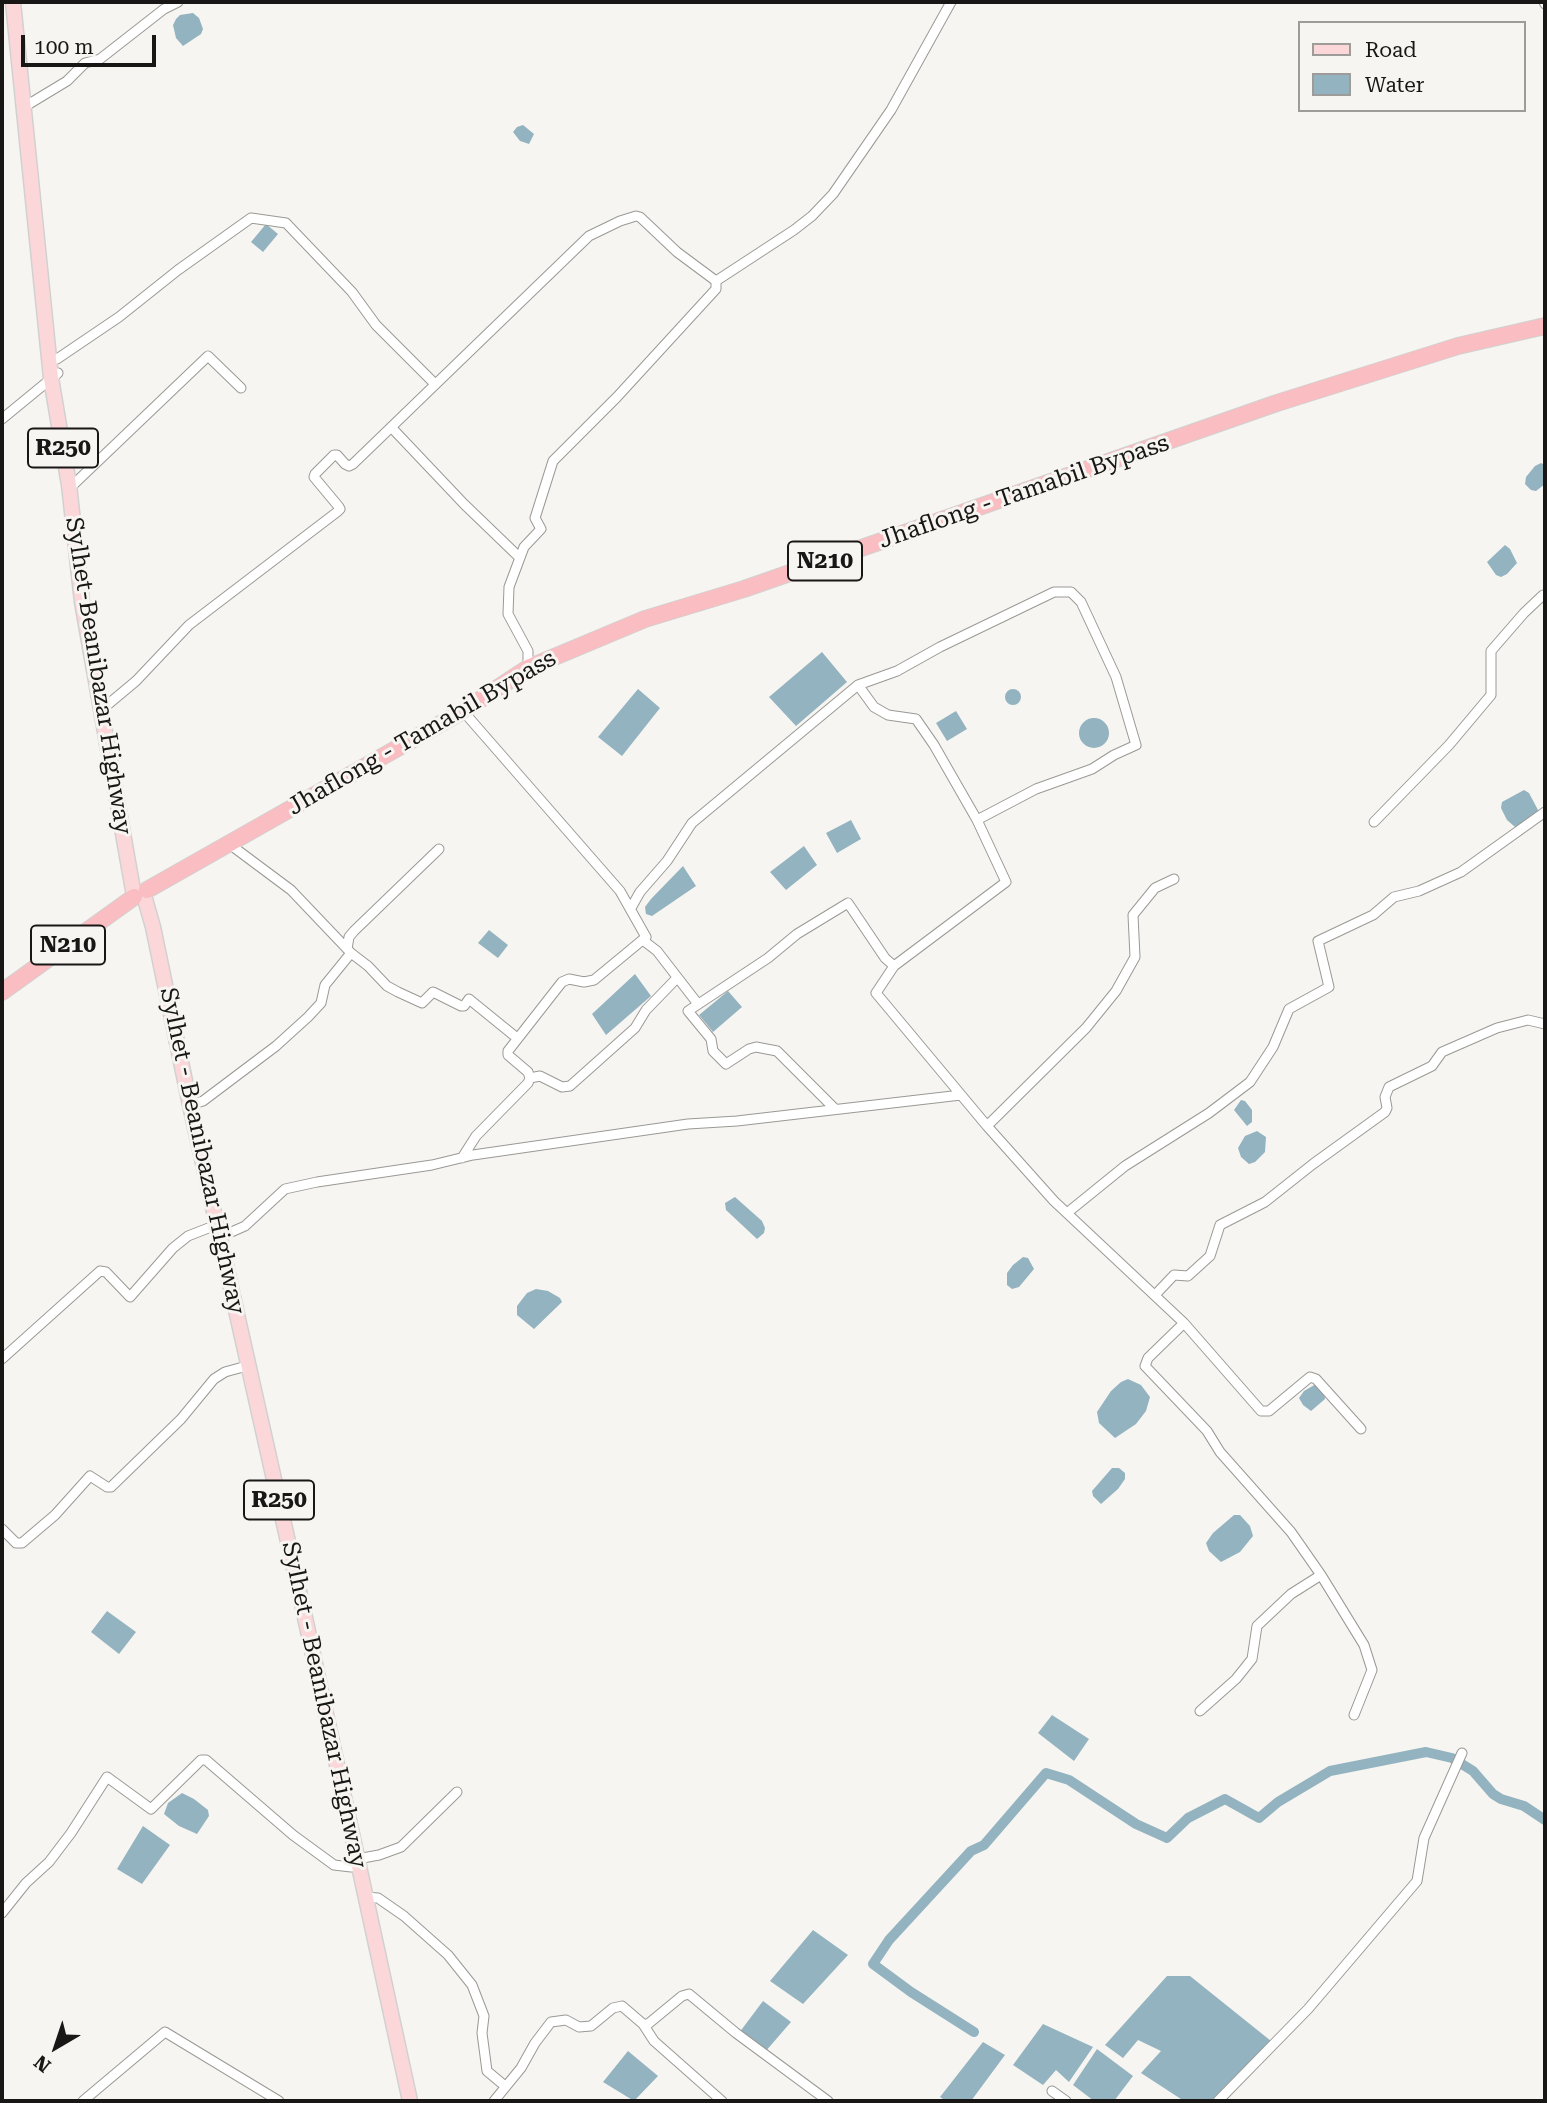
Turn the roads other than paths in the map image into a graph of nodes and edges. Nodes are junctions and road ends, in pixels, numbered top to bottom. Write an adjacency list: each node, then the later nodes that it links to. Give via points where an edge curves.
1 (16, 2): 4 (main road, Sylhet-Beanibazar Highway / R250); 7 (main road, Sylhet-Beanibazar Highway / R250)
2 (178, 2): 4 (street, via 100,60 85,62 67,81)
3 (951, 2): 5 (street, via 891,110 833,194 794,230)
4 (29, 104): 7 (main road, Sylhet-Beanibazar Highway / R250)
5 (716, 281): 8 (street, via 640,217 620,221 584,239); 13 (street, via 716,289 553,461 534,518 541,529)
6 (1545, 326): 15 (highway, Jhaflong - Tamabil Bypass / N210, via 1458,345 1278,403 645,620)
7 (55, 370): 8 (street, via 178,270 251,218 286,223); 10 (street); 12 (main road, Sylhet-Beanibazar Highway / R250); 25 (main road, Sylhet-Beanibazar Highway / R250, via 82,602)
8 (435, 384): 11 (street)
9 (241, 388): 12 (street, via 208,356)
10 (2, 419)
11 (391, 427): 13 (street); 17 (street, via 353,464 349,466 334,455 315,474 340,509 337,512 189,625)
12 (74, 484): 17 (main road, Sylhet-Beanibazar Highway / R250, via 87,600)
13 (519, 557): 15 (street, via 509,587 508,614 528,651)
14 (1545, 597): 21 (street, via 1524,613 1491,651 1490,695)
15 (527, 668): 18 (highway, Jhaflong - Tamabil Bypass / N210)
16 (858, 685): 20 (street, via 874,707 888,715 916,719); 20 (street, via 897,671 1054,593 1071,592 1081,602 1116,677 1136,745); 26 (street, via 692,823)
17 (106, 706): 25 (main road, Sylhet-Beanibazar Highway / R250)
18 (463, 712): 22 (highway, Jhaflong - Tamabil Bypass / N210); 26 (street)
19 (1545, 812): 41 (street, via 1461,872 1394,897 1373,915 1318,941 1329,987 1289,1009 1273,1047 1250,1082 1125,1166)
20 (976, 820): 29 (street, via 1006,882)
21 (1374, 822)
22 (228, 843): 25 (highway, Jhaflong - Tamabil Bypass / N210); 28 (street, via 291,890)
23 (439, 849): 28 (street, via 354,931)
24 (1174, 879): 39 (street, via 1155,888 1133,915 1135,957 1115,991 1086,1028)
25 (140, 894): 31 (highway, Jhaflong - Tamabil Bypass / N210); 37 (main road, Sylhet - Beanibazar Highway / R250, via 153,927); 42 (main road, Sylhet - Beanibazar Highway / R250)
26 (631, 908): 27 (street, via 644,929)
27 (644, 941): 30 (street); 34 (street, via 594,981 562,982)
28 (349, 951): 34 (street, via 398,992 422,1003 433,992 461,1006 469,999); 37 (street, via 325,985 321,1003 308,1017 203,1101)
29 (894, 966): 32 (street, via 848,903); 36 (street, via 876,993)
30 (677, 978): 32 (street); 35 (street, via 635,1028 570,1086 540,1076)
31 (2, 992)
32 (698, 1004): 38 (street, via 688,1011 712,1038 713,1051 726,1064 756,1047 777,1051)
33 (1545, 1024): 43 (street, via 1528,1020 1497,1028 1442,1052 1432,1066 1389,1087 1385,1112 1265,1202 1220,1225 1210,1256 1188,1276 1174,1275)
34 (517, 1038): 35 (street, via 508,1055)
35 (530, 1078): 40 (street, via 476,1136)
36 (961, 1095): 38 (street); 39 (street)
37 (190, 1105): 42 (main road, Sylhet - Beanibazar Highway / R250)
38 (835, 1109): 40 (street, via 688,1124)
39 (987, 1126): 41 (street)
40 (462, 1158): 42 (street, via 285,1189 236,1232)
41 (1067, 1213): 43 (street)
42 (216, 1232): 45 (street, via 188,1236 130,1297 100,1271); 46 (main road, Sylhet - Beanibazar Highway / R250); 54 (main road, Sylhet - Beanibazar Highway / R250)
43 (1156, 1295): 44 (street)
44 (1184, 1323): 47 (street, via 1261,1411 1269,1411 1310,1377); 49 (street, via 1148,1358 1147,1369 1207,1431)
45 (2, 1359)
46 (243, 1367): 48 (street, via 214,1379 181,1419 111,1487 90,1476 22,1544); 54 (main road, Sylhet - Beanibazar Highway / R250)
47 (1361, 1429)
48 (2, 1529)
49 (1321, 1575): 50 (street, via 1257,1626 1252,1659); 51 (street, via 1364,1645 1371,1670)
50 (1200, 1711)
51 (1354, 1715)
52 (1462, 1753): 68 (street, via 1424,1838 1417,1881 1308,2008)
53 (457, 1792): 54 (street, via 401,1847)
54 (354, 1863): 55 (main road, Sylhet - Beanibazar Highway / R250); 56 (street, via 334,1865 201,1760 151,1809 107,1777 49,1862); 62 (main road, Sylhet - Beanibazar Highway / R250)
55 (366, 1897): 58 (street, via 378,1898 404,1916 448,1955 472,1985 484,2016 487,2071); 63 (main road, Sylhet - Beanibazar Highway / R250)
56 (2, 1913)
57 (643, 2024): 58 (street, via 622,2006 590,2026 579,2027 566,2020 551,2022); 65 (street, via 654,2041); 66 (street, via 690,1994)
58 (505, 2086): 64 (street)
59 (1052, 2091): 67 (street)
60 (83, 2101): 61 (street, via 165,2032)
61 (279, 2101)
62 (403, 2101)
63 (410, 2101)
64 (494, 2101)
65 (722, 2101)
66 (828, 2101)
67 (1066, 2101)
68 (1218, 2101)

